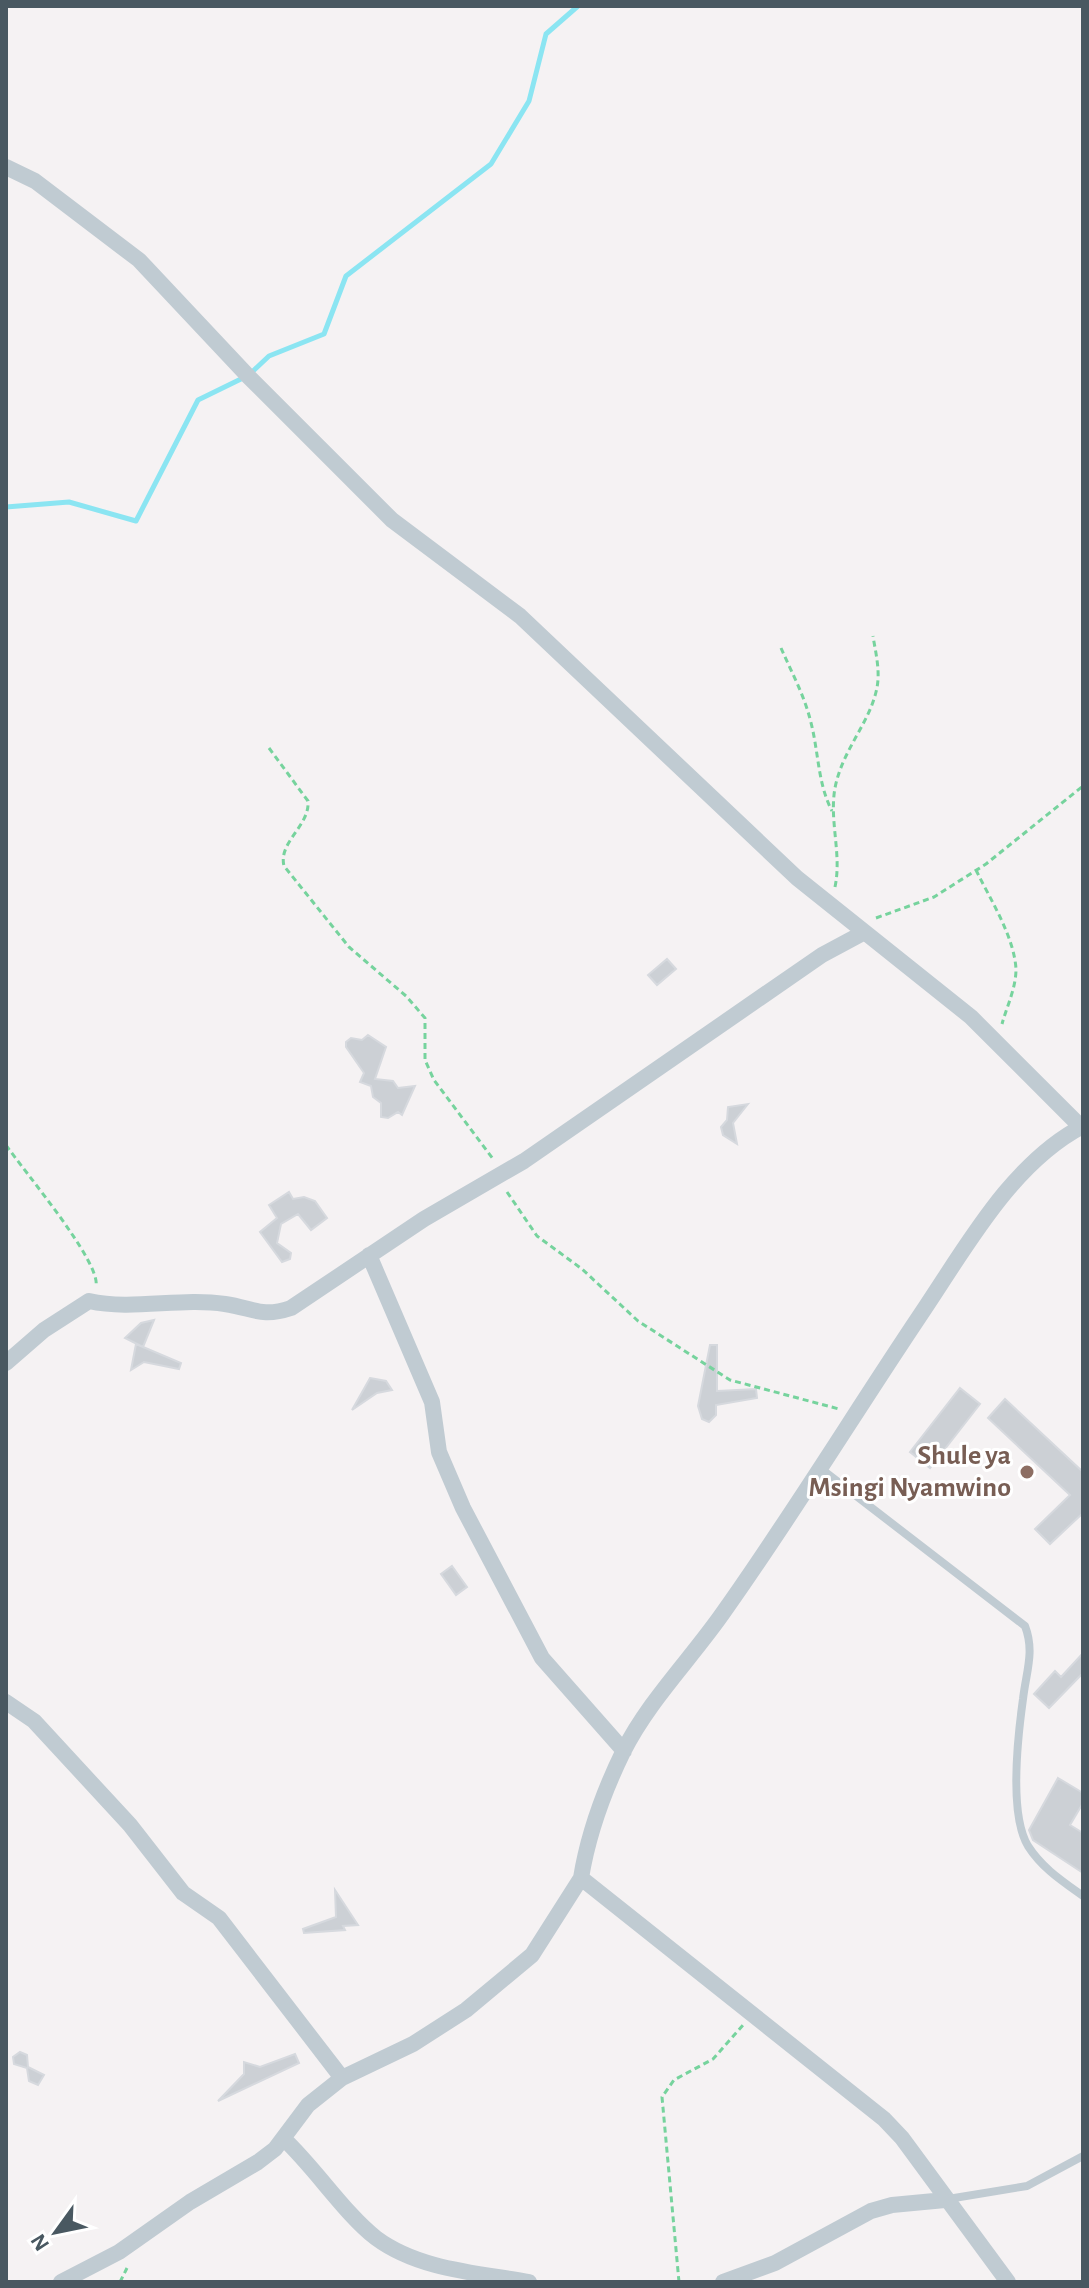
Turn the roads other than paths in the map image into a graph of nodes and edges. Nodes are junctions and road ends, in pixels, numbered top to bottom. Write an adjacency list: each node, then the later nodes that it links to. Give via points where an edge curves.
1 (6, 167): 2 (street, via 35,181 139,260 392,520 520,616)
2 (858, 929): 3 (street, via 971,1017); 4 (street, via 573,1127)
3 (1082, 1127): 6 (street, via 1058,1139 971,1240)
4 (369, 1255): 5 (street, via 291,1308 273,1314 201,1301 89,1301); 8 (street, via 432,1402 439,1452 463,1508 542,1658)
5 (6, 1363)
6 (820, 1468): 8 (street); 10 (lane, via 1025,1626 1030,1666 1018,1744 1018,1813 1026,1844 1045,1868)
7 (6, 1702): 11 (street, via 34,1721 130,1825 183,1893 219,1918)
8 (624, 1751): 9 (street, via 598,1813)
9 (581, 1878): 11 (street, via 549,1932 522,1963 466,2010 413,2044); 14 (street, via 884,2119)
10 (1083, 1896)
11 (342, 2078): 12 (street, via 308,2105)
12 (284, 2139): 15 (street, via 258,2162 119,2252); 16 (street, via 375,2238 400,2252 458,2270)
13 (1083, 2156): 14 (lane, via 1027,2186)
14 (945, 2200): 17 (street, via 871,2211 775,2263); 18 (street)
15 (61, 2282)
16 (529, 2282)
17 (723, 2282)
18 (1008, 2282)

